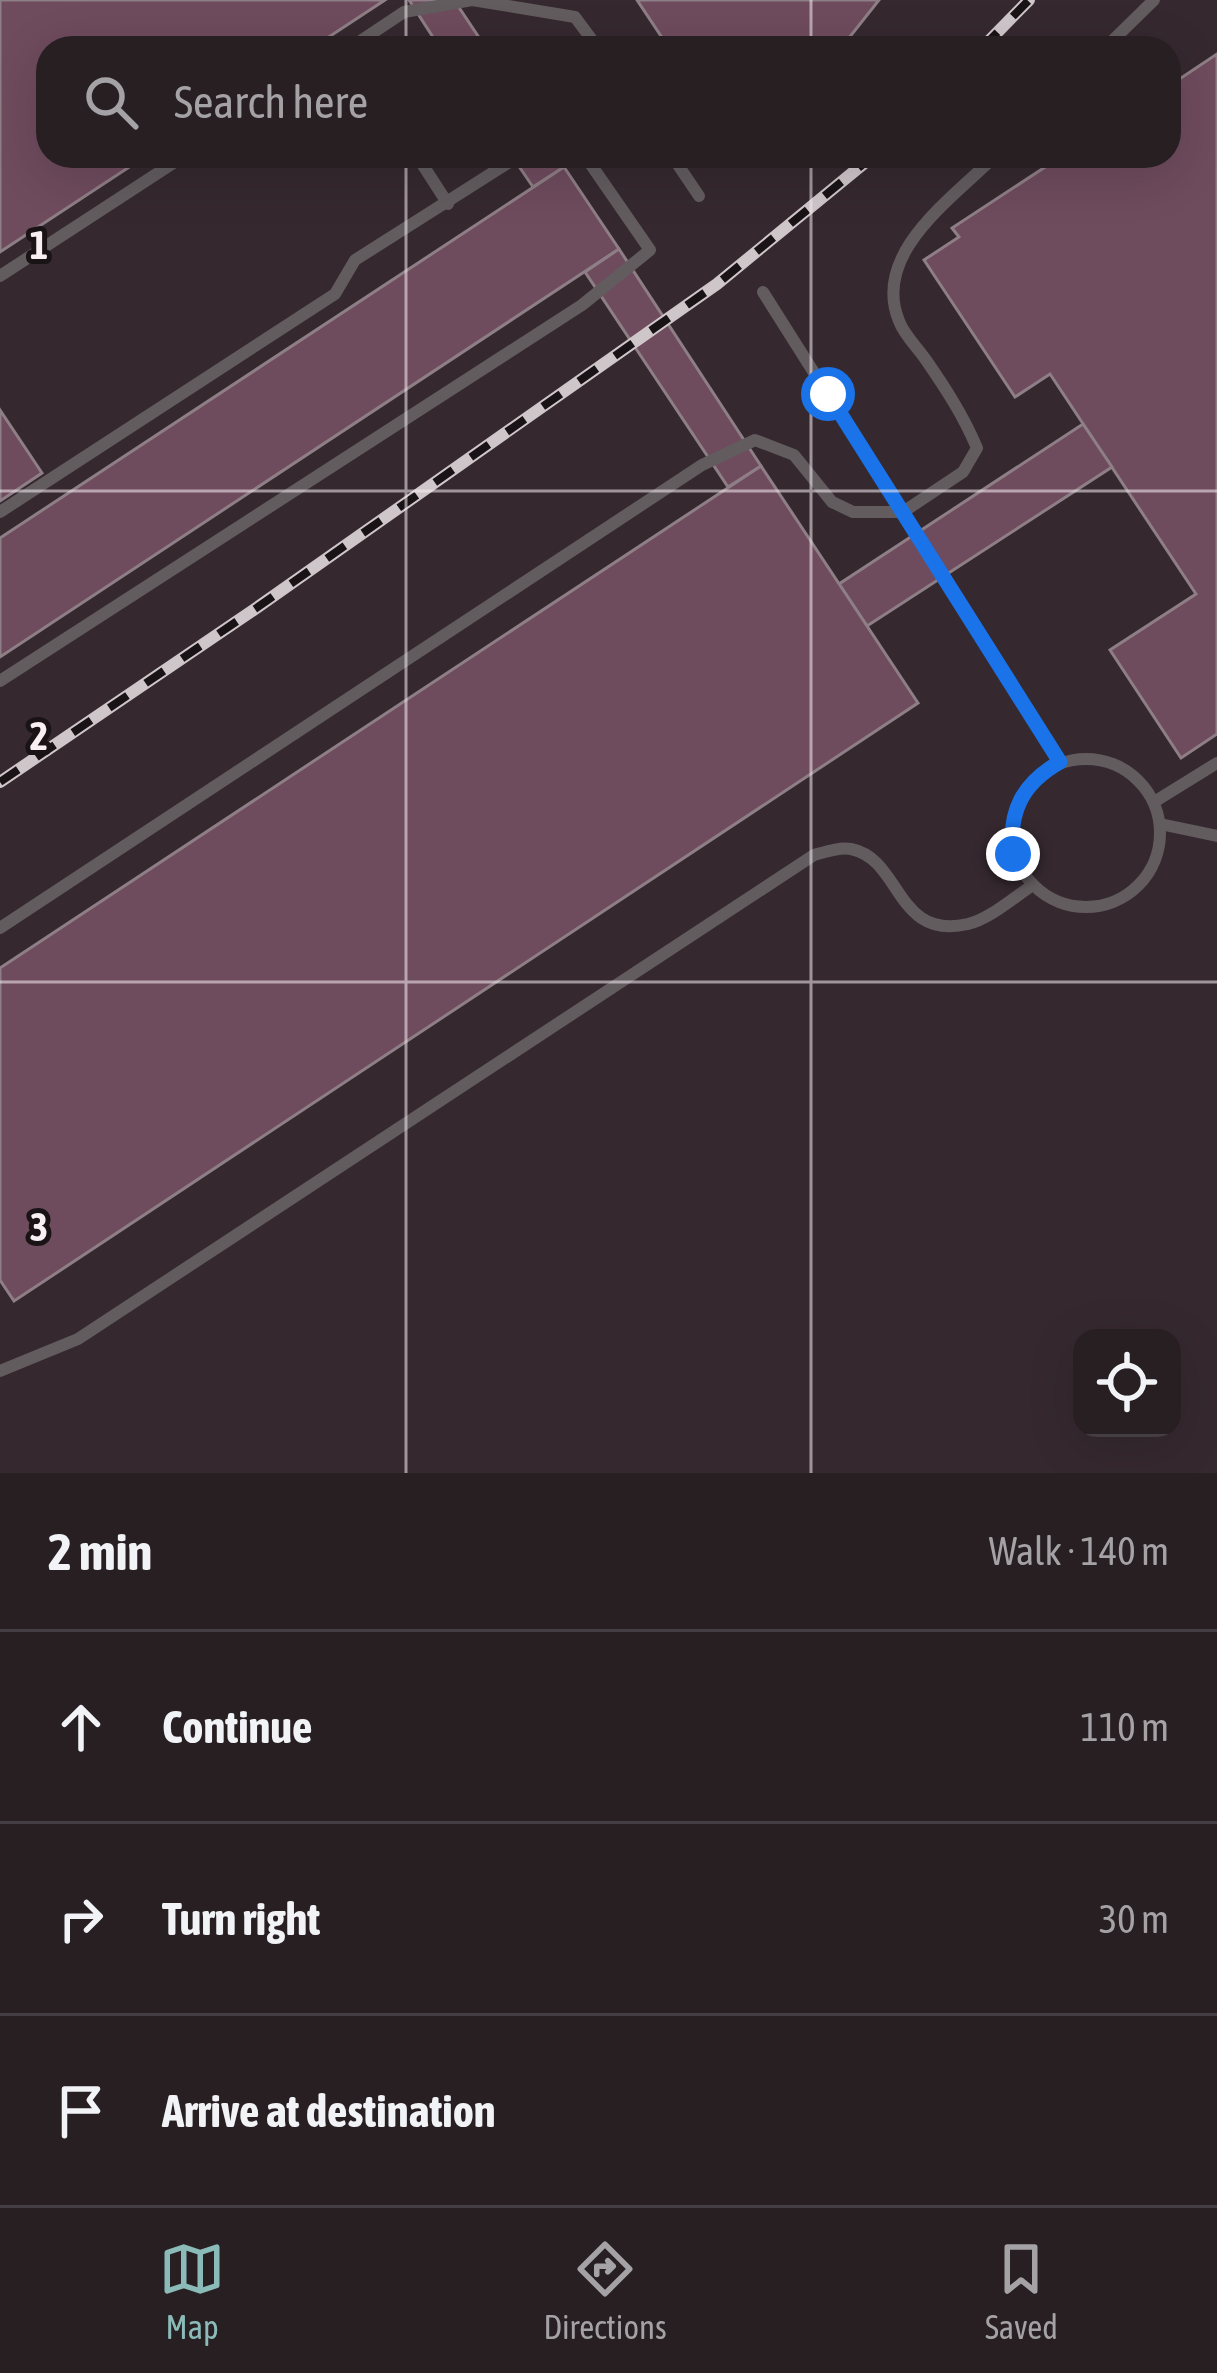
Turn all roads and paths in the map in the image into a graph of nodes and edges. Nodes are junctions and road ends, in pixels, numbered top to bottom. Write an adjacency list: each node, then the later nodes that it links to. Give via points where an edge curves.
1 (562, 0): 3 (lane)
2 (1154, 0): 6 (lane)
3 (575, 17): 4 (lane, via 472,0 404,12); 5 (lane)
4 (368, 36)
5 (589, 36)
6 (1117, 36)
7 (166, 168): 15 (lane)
8 (425, 168): 14 (lane)
9 (501, 168): 14 (lane)
10 (593, 168): 19 (lane, via 650,250 582,304)
11 (680, 168): 13 (lane)
12 (983, 168): 18 (lane, via 919,231 893,280 899,321 962,411 977,448 963,472)
13 (699, 196)
14 (448, 204): 17 (lane, via 355,260 334,294)
15 (0, 276)
16 (763, 292): 18 (lane)
17 (0, 512)
18 (903, 512): 20 (lane); 26 (lane, via 853,512 832,502 794,455 754,440 702,465)
19 (0, 681)
20 (1060, 762): 22 (lane, via 1104,760 1125,769); 25 (lane, via 1025,789 1010,831 1013,854)
21 (1217, 763): 22 (lane)
22 (1154, 802): 23 (lane)
23 (1160, 824): 24 (lane); 25 (lane, via 1153,867 1122,899 1078,908)
24 (1217, 836)
25 (1033, 885): 27 (lane, via 971,924 935,926 910,912 870,856 847,848 814,855 78,1339)
26 (0, 928)
27 (0, 1371)

